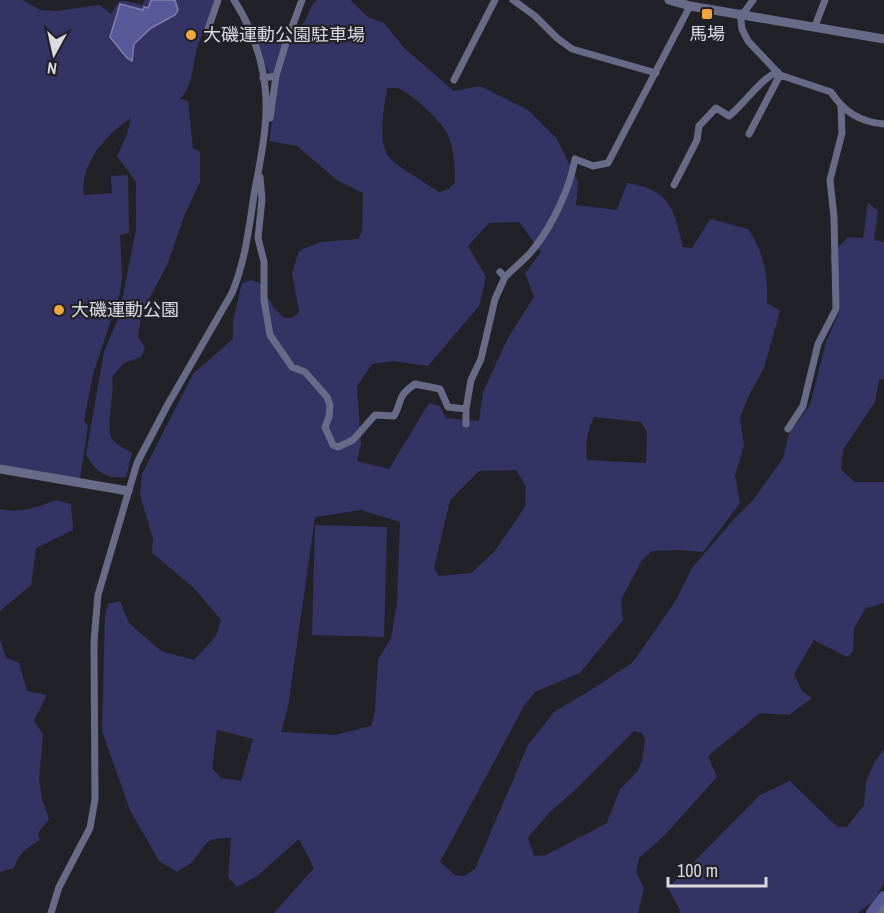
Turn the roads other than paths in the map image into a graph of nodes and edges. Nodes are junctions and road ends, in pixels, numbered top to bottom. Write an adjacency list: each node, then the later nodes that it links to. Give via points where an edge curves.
1 (218, 0): 12 (street)
2 (234, 0): 17 (street, via 259,52)
3 (302, 0): 16 (street)
4 (495, 0): 18 (street)
5 (513, 0): 14 (street, via 572,49)
6 (669, 0): 9 (street)
7 (753, 0): 10 (street)
8 (825, 0): 11 (street)
9 (690, 6): 10 (street); 14 (street)
10 (741, 14): 11 (street); 15 (street, via 748,41)
11 (815, 26): 13 (street)
12 (207, 32)
13 (884, 39)
14 (656, 73): 25 (street, via 608,163 593,166 576,159 568,187 543,236 534,249 503,274)
15 (779, 74): 19 (street, via 831,92); 22 (street); 24 (street, via 766,78 729,116 716,108 699,126 697,140)
16 (276, 76): 17 (street); 21 (street)
17 (263, 78): 21 (street)
18 (454, 80)
19 (840, 106): 20 (street, via 858,117); 27 (street, via 842,133 830,180 836,309 818,344 803,406)
20 (884, 124)
21 (266, 126): 23 (street)
22 (749, 134)
23 (258, 169): 25 (street, via 262,199 258,238 270,334 292,367 305,372 327,397 329,417 324,427 333,445 338,447 353,440 375,415 394,416 399,399 415,384 440,389 448,407); 29 (street, via 239,276 142,453)
24 (674, 185)
25 (465, 409): 26 (street)
26 (466, 424)
27 (788, 429)
28 (0, 469): 29 (street)
29 (128, 490): 31 (street, via 95,617 94,815 59,887)
30 (884, 908): 32 (street)
31 (51, 913)
32 (881, 913)

